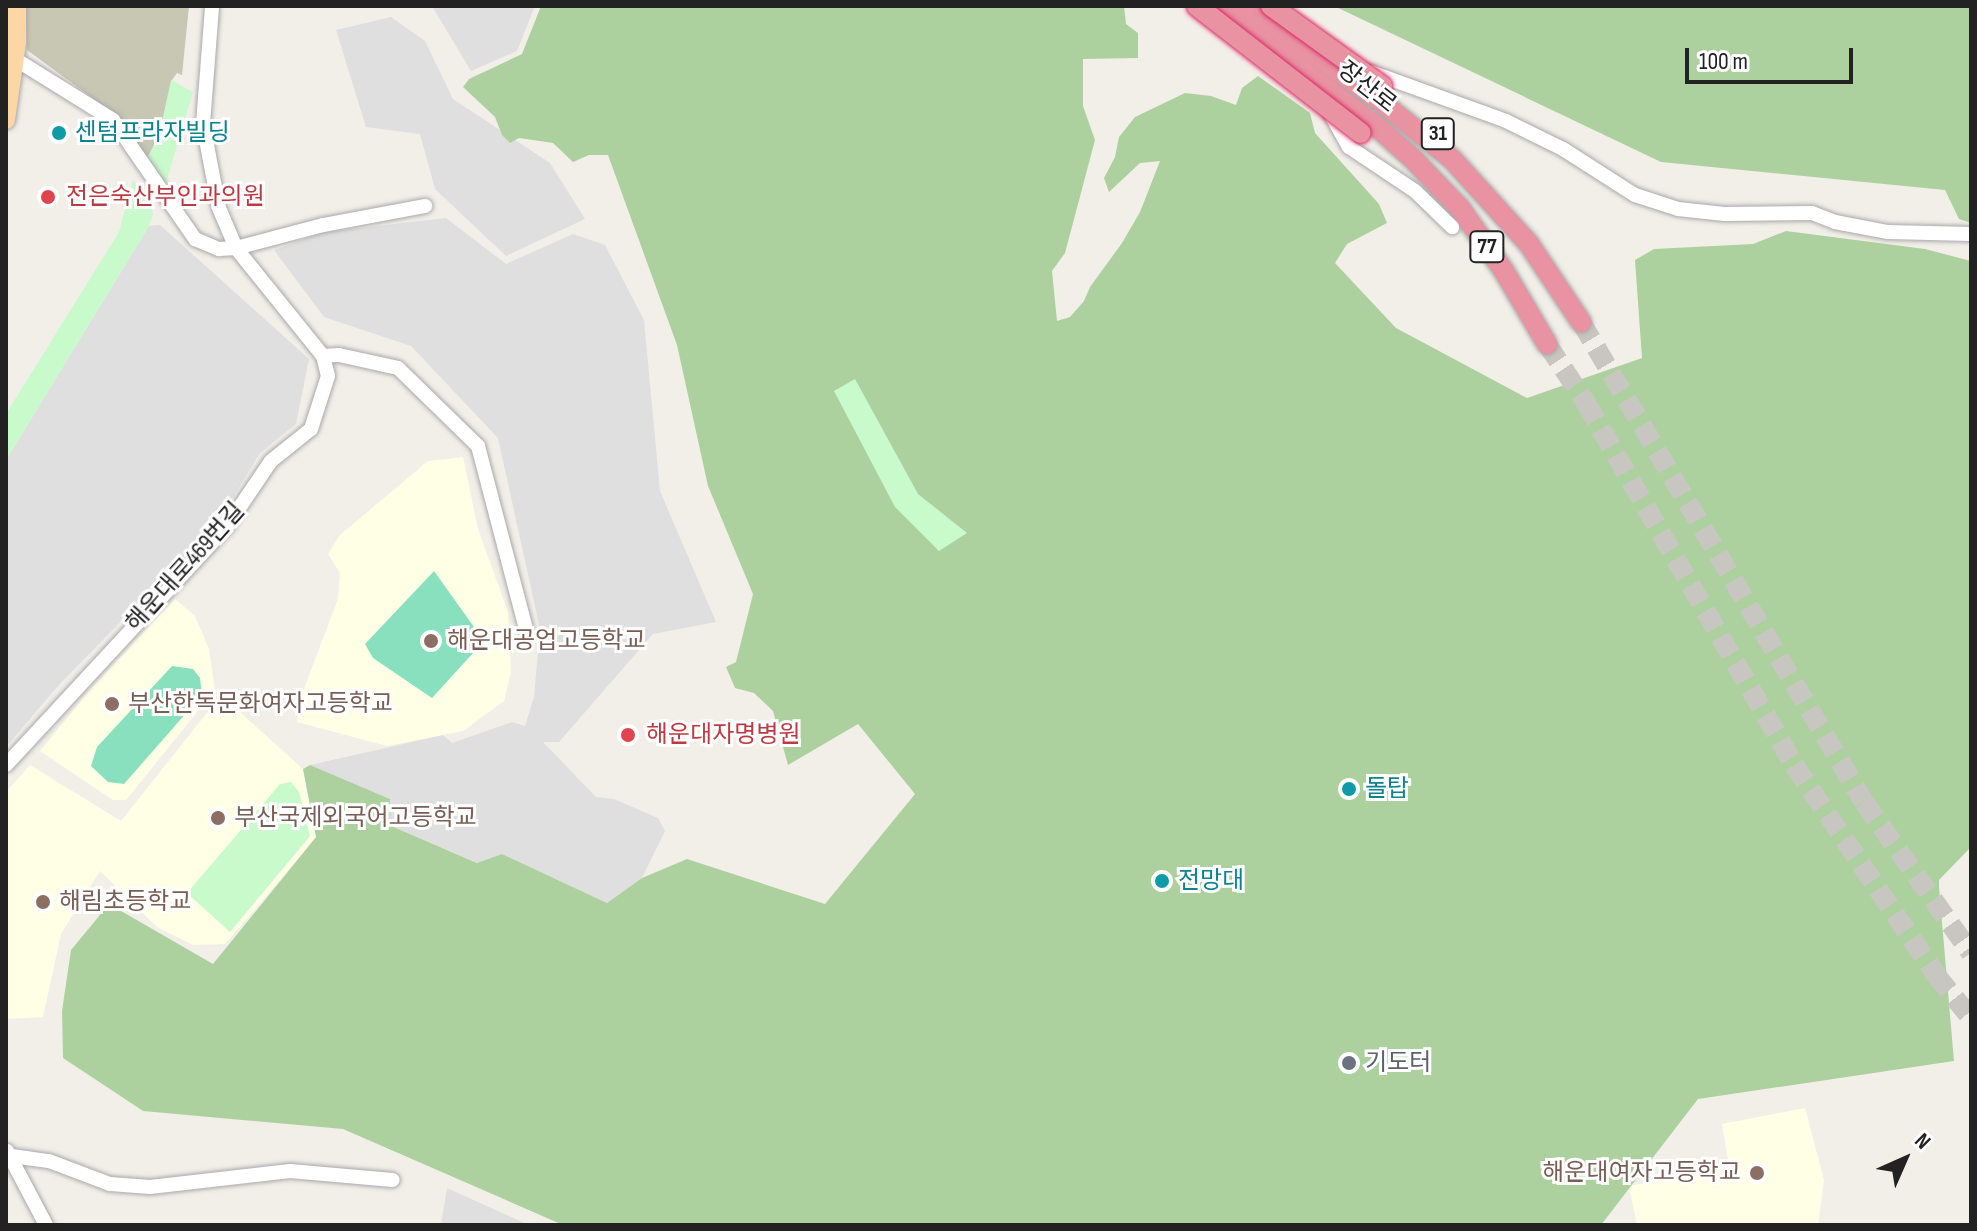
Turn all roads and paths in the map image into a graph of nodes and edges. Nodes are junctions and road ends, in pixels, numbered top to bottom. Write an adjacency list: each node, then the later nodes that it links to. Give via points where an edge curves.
1 (17, 6): 9 (main road)
2 (212, 6): 16 (street, via 203,124 219,208)
3 (1197, 6): 11 (highway, bridge, via 1361,133)
4 (1206, 6): 14 (street, via 1321,97 1349,147 1415,191)
5 (1218, 6): 11 (highway, 장산로 / 77)
6 (1246, 6): 12 (highway, 장산로, via 1399,115)
7 (1258, 6): 15 (street, via 1339,62 1506,121 1563,149 1635,195 1678,209 1812,213 1888,232)
8 (1271, 6): 12 (highway, 31, bridge, via 1382,86 1437,134)
9 (15, 59): 10 (main road); 16 (street, via 113,120 195,239 219,249)
10 (6, 120)
11 (1413, 159): 18 (highway, 장산로 / 77, via 1460,208)
12 (1484, 191): 17 (highway, 장산로 / 77, via 1551,274)
13 (425, 206): 16 (street)
14 (1452, 227)
15 (1971, 234)
16 (236, 248): 19 (street)
17 (1581, 322)
18 (1547, 344)
19 (323, 356): 20 (street, via 398,368 478,446); 21 (street, 해운대로469번길, via 328,376 311,429 271,461 227,526)
20 (527, 633)
21 (6, 765)
22 (9, 1152): 23 (street, via 110,1184 150,1187 290,1171); 24 (street)
23 (393, 1180)
24 (46, 1225)

